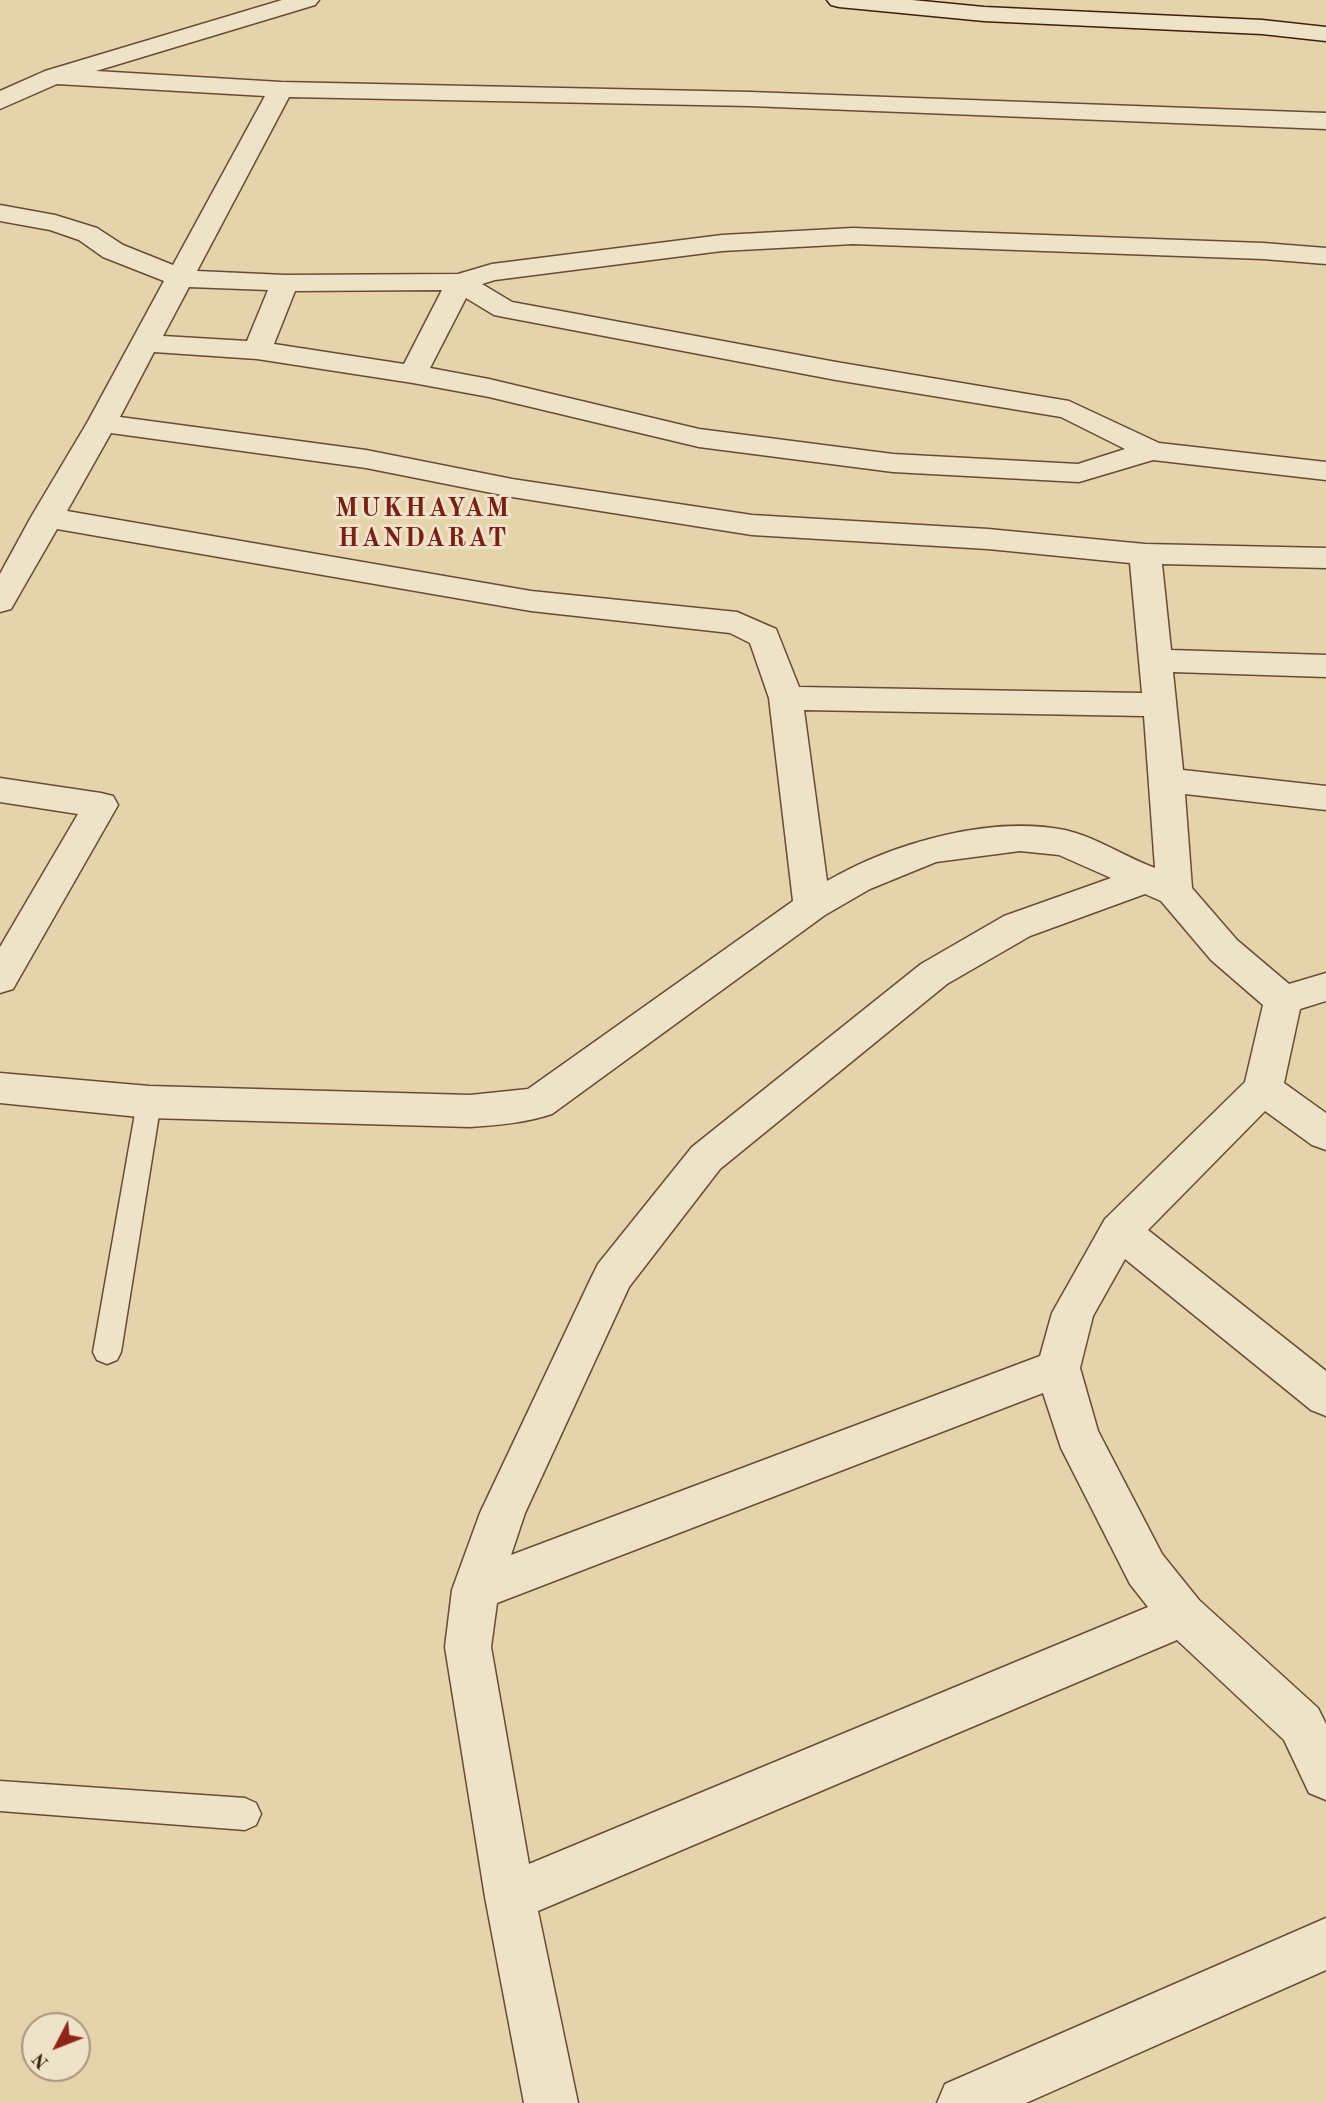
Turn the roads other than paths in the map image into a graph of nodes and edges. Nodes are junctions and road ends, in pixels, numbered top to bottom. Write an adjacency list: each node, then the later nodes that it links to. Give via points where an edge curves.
1 (307, 0): 6 (street)
2 (839, 0): 3 (street, via 984,14)
3 (1123, 20): 4 (street); 5 (street)
4 (1326, 34)
5 (1326, 49)
6 (54, 76): 7 (street); 8 (street)
7 (12, 87): 9 (street)
8 (281, 89): 10 (street, via 711,98); 13 (street)
9 (0, 102)
10 (1326, 121)
11 (0, 213): 13 (street, via 88,233 113,251)
12 (1326, 256): 14 (street, via 853,236 708,245 492,272)
13 (181, 278): 15 (street); 16 (street)
14 (460, 282): 15 (street); 18 (street); 20 (street, via 504,310 1069,410)
15 (285, 283): 17 (street)
16 (143, 343): 17 (street); 19 (street)
17 (257, 350): 18 (street)
18 (413, 374): 20 (street, via 699,438 892,463 1079,473)
19 (102, 423): 22 (street); 23 (street, via 366,459 512,488 752,525)
20 (1152, 451): 21 (street)
21 (1326, 471)
22 (46, 517): 25 (street); 28 (street, via 531,601 737,623 764,637)
23 (1145, 554): 24 (street); 26 (street)
24 (1326, 558)
25 (0, 603)
26 (1156, 660): 27 (street); 29 (street)
27 (1326, 666)
28 (786, 698): 29 (street); 34 (street)
29 (1160, 705): 30 (street)
30 (1167, 780): 32 (street); 33 (street)
31 (0, 790): 35 (street, via 101,805)
32 (1326, 798)
33 (1161, 886): 34 (street, via 1065,844 1020,838 931,850 857,880); 37 (street, via 1224,950); 46 (street, via 1017,926 934,974 706,1158 614,1276 503,1513)
34 (812, 906): 40 (street, via 538,1103 470,1111)
35 (0, 979)
36 (1326, 987): 37 (street)
37 (1283, 1000): 39 (street)
38 (0, 1088): 40 (street)
39 (1263, 1089): 41 (street); 42 (street)
40 (149, 1102): 43 (lane)
41 (1326, 1134)
42 (1120, 1231): 44 (street, via 1073,1313); 45 (street)
43 (107, 1352)
44 (1058, 1368): 46 (street); 47 (street, via 1077,1434 1146,1569)
45 (1326, 1397)
46 (475, 1590): 51 (street, via 468,1647)
47 (1183, 1615): 48 (street, via 1301,1724); 51 (street)
48 (1326, 1776)
49 (0, 1796): 50 (lane)
50 (245, 1814)
51 (510, 1897): 53 (street)
52 (1326, 1944): 54 (street)
53 (551, 2103)
54 (964, 2103)

